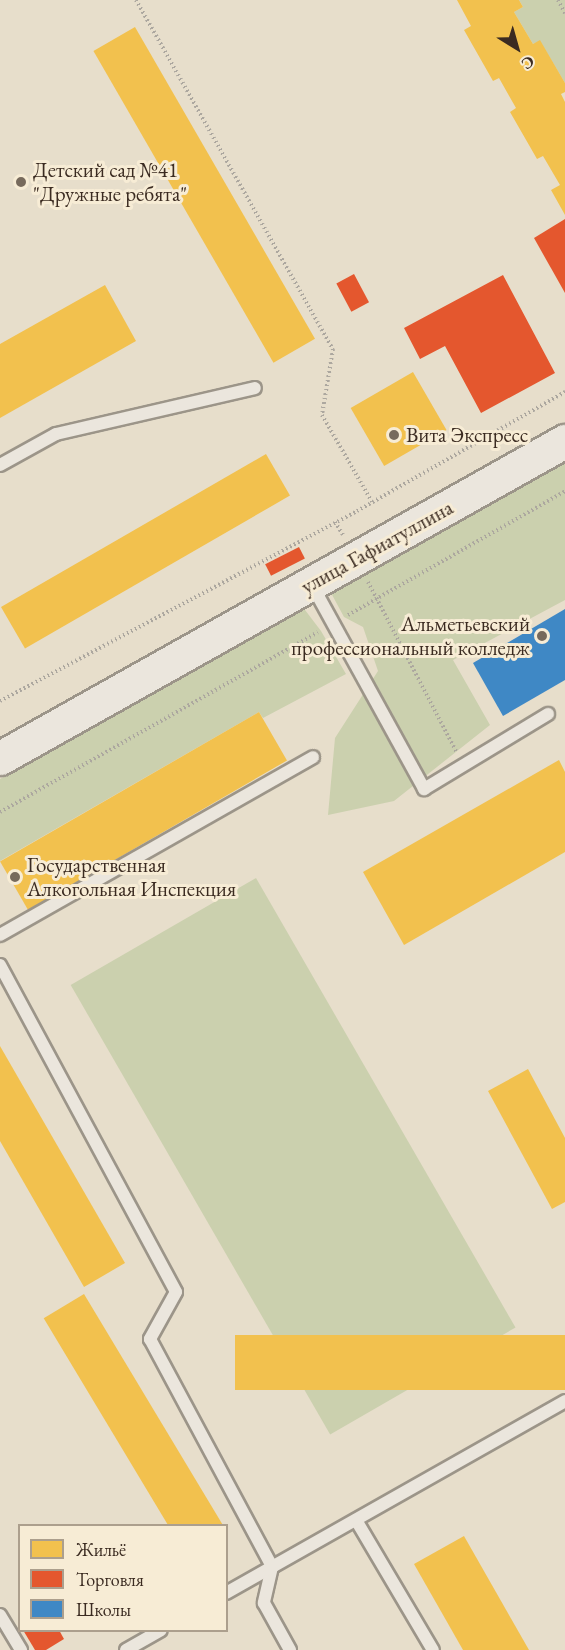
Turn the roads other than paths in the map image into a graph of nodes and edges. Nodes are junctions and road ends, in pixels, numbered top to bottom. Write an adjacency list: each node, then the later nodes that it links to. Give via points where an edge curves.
1 (255, 388): 3 (lane, via 56,434)
2 (565, 441): 4 (street, улица Гафиатуллина)
3 (0, 465)
4 (311, 584): 5 (lane, via 424,789); 7 (street, улица Гафиатуллина)
5 (548, 714)
6 (313, 757): 8 (lane)
7 (0, 758)
8 (0, 934)
9 (0, 964): 10 (lane)
10 (3, 978): 13 (lane, via 176,1292 150,1339)
11 (565, 1401): 12 (lane)
12 (356, 1520): 13 (lane); 20 (lane)
13 (272, 1567): 14 (lane); 19 (lane, via 264,1603)
14 (228, 1592)
15 (0, 1615): 17 (lane)
16 (158, 1632): 18 (lane)
17 (21, 1650)
18 (126, 1650)
19 (290, 1650)
20 (433, 1650)

